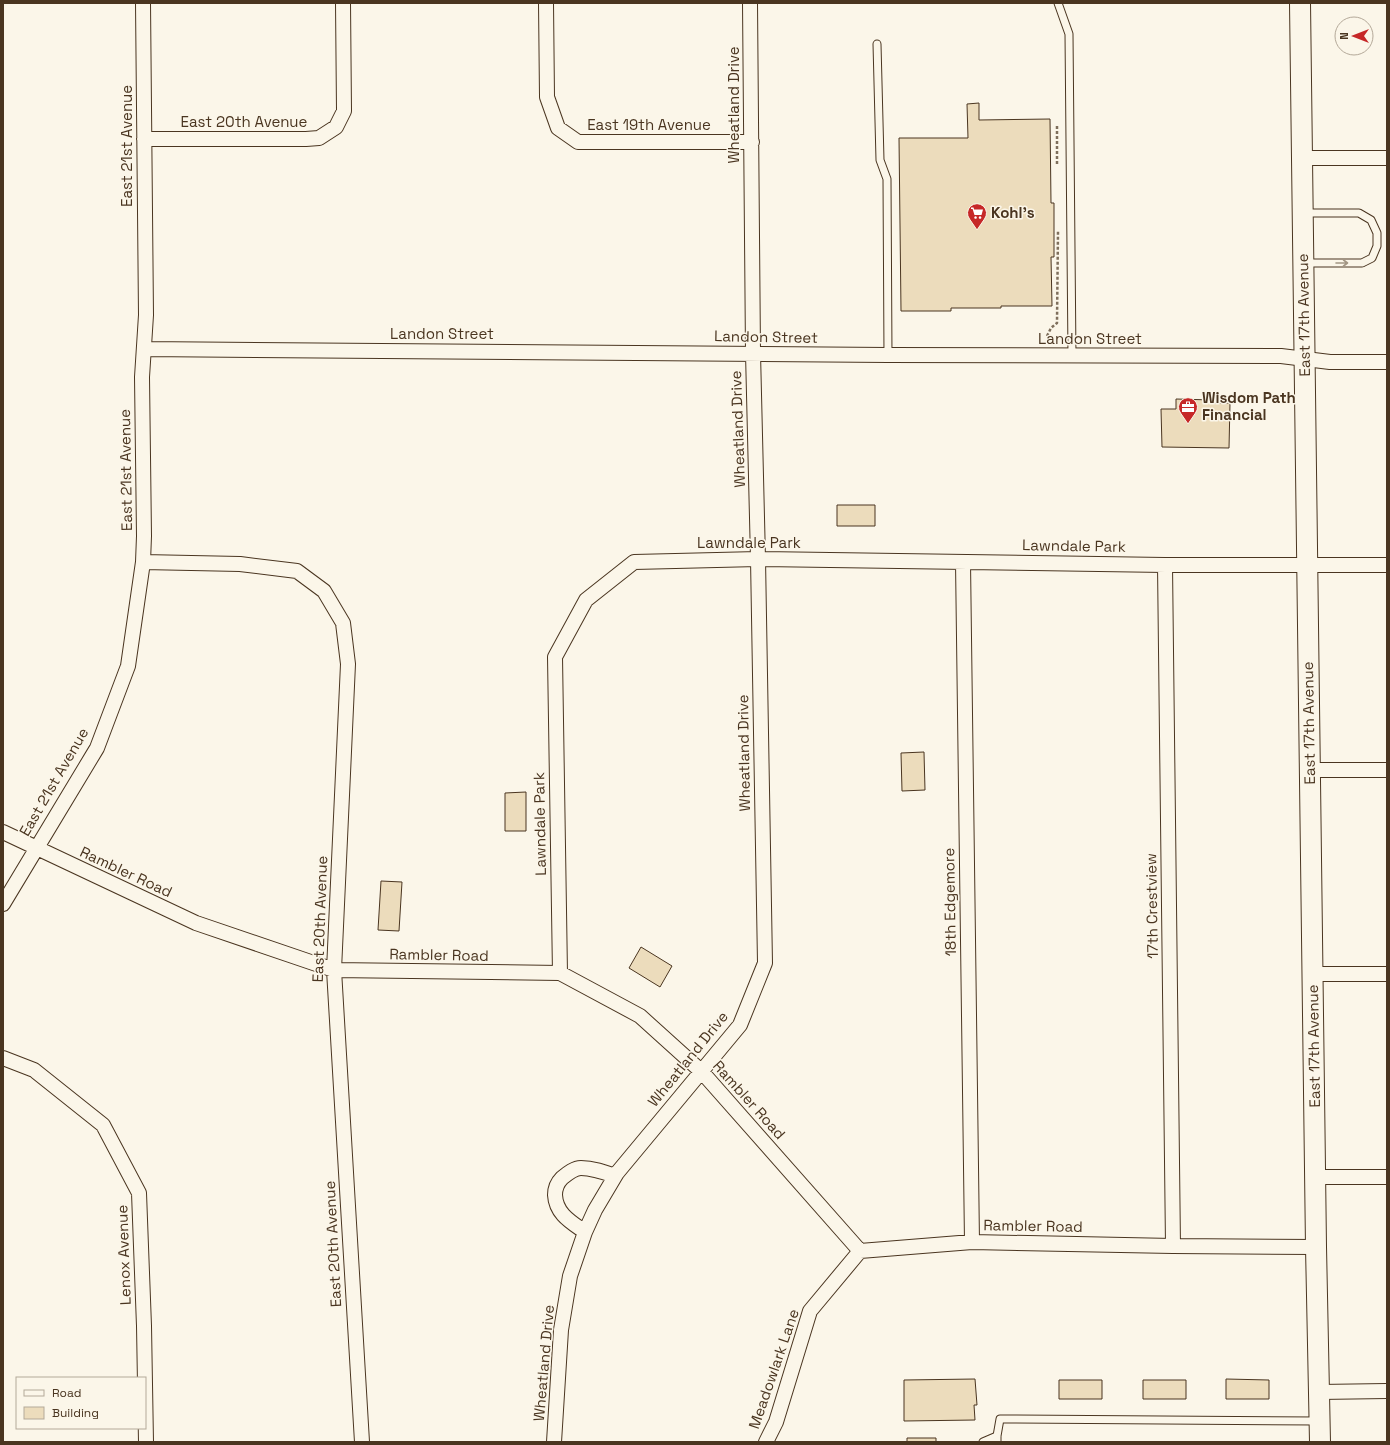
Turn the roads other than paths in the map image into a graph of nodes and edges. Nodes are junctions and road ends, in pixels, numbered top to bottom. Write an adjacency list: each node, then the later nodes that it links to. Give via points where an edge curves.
1 (143, 3): 8 (street, East 21st Avenue)
2 (343, 3): 8 (street, East 20th Avenue, via 344,111 336,126 319,138)
3 (546, 3): 9 (street, East 19th Avenue, via 547,97 558,128 578,142)
4 (750, 3): 9 (street, Wheatland Drive)
5 (1058, 3): 17 (lane, via 1069,34)
6 (1300, 3): 10 (street, East 17th Avenue)
7 (878, 44): 16 (lane, via 880,160 887,178)
8 (144, 139): 14 (street, East 21st Avenue)
9 (752, 142): 15 (street, Wheatland Drive)
10 (1302, 158): 11 (street); 12 (street, East 17th Avenue)
11 (1387, 158)
12 (1303, 213): 13 (street, East 17th Avenue); 13 (lane, one-way to 12, via 1362,263 1372,258 1377,246 1377,233 1371,220 1359,213)
13 (1304, 263): 18 (street, East 17th Avenue)
14 (144, 349): 15 (street, Landon Street); 21 (street, East 21st Avenue)
15 (753, 353): 16 (street, Landon Street); 20 (street, Wheatland Drive)
16 (888, 355): 17 (street, Landon Street)
17 (1072, 356): 18 (street, Landon Street, via 1281,356)
18 (1305, 359): 19 (street, Landon Street, via 1330,362); 24 (street, East 17th Avenue)
19 (1387, 362)
20 (758, 559): 22 (street, Lawndale Park); 32 (street, Lawndale Park, via 634,562 586,600 555,657); 36 (street, Wheatland Drive, via 765,963 740,1025)
21 (143, 562): 29 (street, East 21st Avenue, via 128,666 97,748); 31 (street, East 20th Avenue, via 240,564 297,571 324,591 343,623 348,664)
22 (963, 562): 23 (street, Lawndale Park); 41 (street, 18th Edgemore)
23 (1165, 565): 24 (street, Lawndale Park); 42 (street, 17th Crestview)
24 (1307, 565): 25 (street, Lawndale Park); 26 (street, East 17th Avenue)
25 (1387, 565)
26 (1310, 770): 27 (street); 33 (street, East 17th Avenue)
27 (1387, 770)
28 (3, 832): 29 (street, Rambler Road)
29 (36, 848): 30 (street, East 21st Avenue); 31 (street, Rambler Road, via 196,924)
30 (3, 904)
31 (334, 970): 32 (street, Rambler Road); 52 (street, East 20th Avenue)
32 (560, 973): 36 (street, Rambler Road, via 640,1016)
33 (1314, 974): 34 (street); 38 (street, East 17th Avenue)
34 (1387, 974)
35 (3, 1058): 45 (street, Lenox Avenue, via 34,1070 103,1125 139,1193)
36 (702, 1072): 37 (street, Wheatland Drive); 44 (street, Rambler Road)
37 (615, 1176): 40 (street, Wheatland Drive); 40 (street, via 579,1168 560,1180 556,1188 556,1203 560,1212)
38 (1316, 1177): 39 (street); 43 (street, East 17th Avenue)
39 (1387, 1177)
40 (585, 1232): 53 (street, Wheatland Drive, via 570,1276 561,1330)
41 (972, 1242): 42 (street, Rambler Road); 44 (street, Rambler Road)
42 (1173, 1246): 43 (street, Rambler Road)
43 (1316, 1247): 47 (street, East 17th Avenue)
44 (860, 1252): 54 (street, Meadowlark Lane, via 810,1311 776,1422)
45 (145, 1377)
46 (1387, 1391): 47 (street)
47 (1319, 1392): 48 (street, East 17th Avenue)
48 (1320, 1421): 50 (lane, via 1000,1419); 56 (street, East 17th Avenue)
49 (146, 1429): 51 (street, Lenox Avenue)
50 (997, 1439): 55 (lane)
51 (146, 1442)
52 (362, 1442)
53 (554, 1442)
54 (766, 1442)
55 (983, 1442)
56 (1320, 1442)

